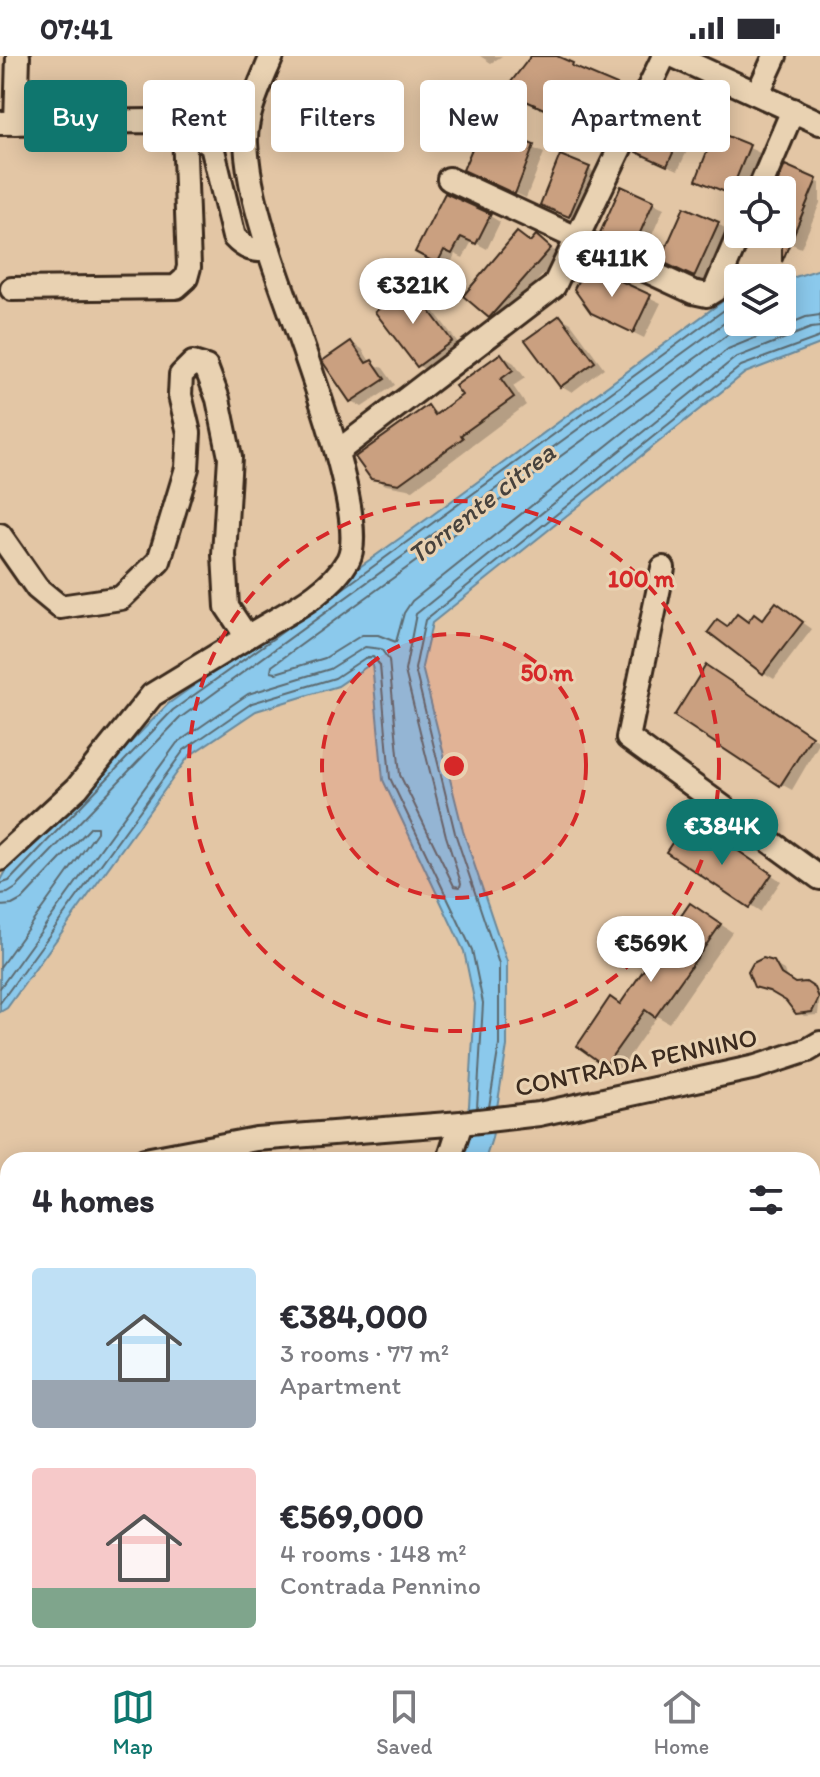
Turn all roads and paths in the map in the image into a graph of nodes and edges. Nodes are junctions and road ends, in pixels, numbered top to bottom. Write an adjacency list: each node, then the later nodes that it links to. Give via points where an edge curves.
1 (18, 56): 9 (street)
2 (272, 56): 17 (street, via 252,105 246,140 251,184)
3 (664, 56): 15 (street)
4 (674, 56): 6 (street)
5 (775, 56): 6 (street)
6 (758, 93): 7 (street)
7 (793, 110): 10 (street); 13 (street)
8 (143, 121): 9 (street)
9 (8, 123)
10 (820, 123)
11 (185, 152): 18 (street, via 189,267 183,283)
12 (213, 152): 17 (street, via 234,237 243,247)
13 (765, 176)
14 (449, 179): 15 (street)
15 (578, 239): 16 (street, via 707,295 715,290); 19 (street, via 554,286)
16 (733, 248)
17 (269, 250): 19 (street)
18 (12, 289)
19 (337, 452): 22 (street, via 352,515 350,557 333,583)
20 (0, 535): 22 (street, via 37,588 60,607 121,598 159,561 187,468 189,433 181,375 193,363 206,367 230,457 224,542 227,607)
21 (663, 568): 24 (street, via 628,738)
22 (247, 637): 23 (street, via 152,695 77,788)
23 (0, 859)
24 (820, 878)
25 (820, 1043): 26 (street, CONTRADA PENNINO, via 756,1067 539,1114)
26 (461, 1123): 27 (street, CONTRADA PENNINO, via 256,1139); 28 (street)
27 (187, 1152)
28 (452, 1152)

